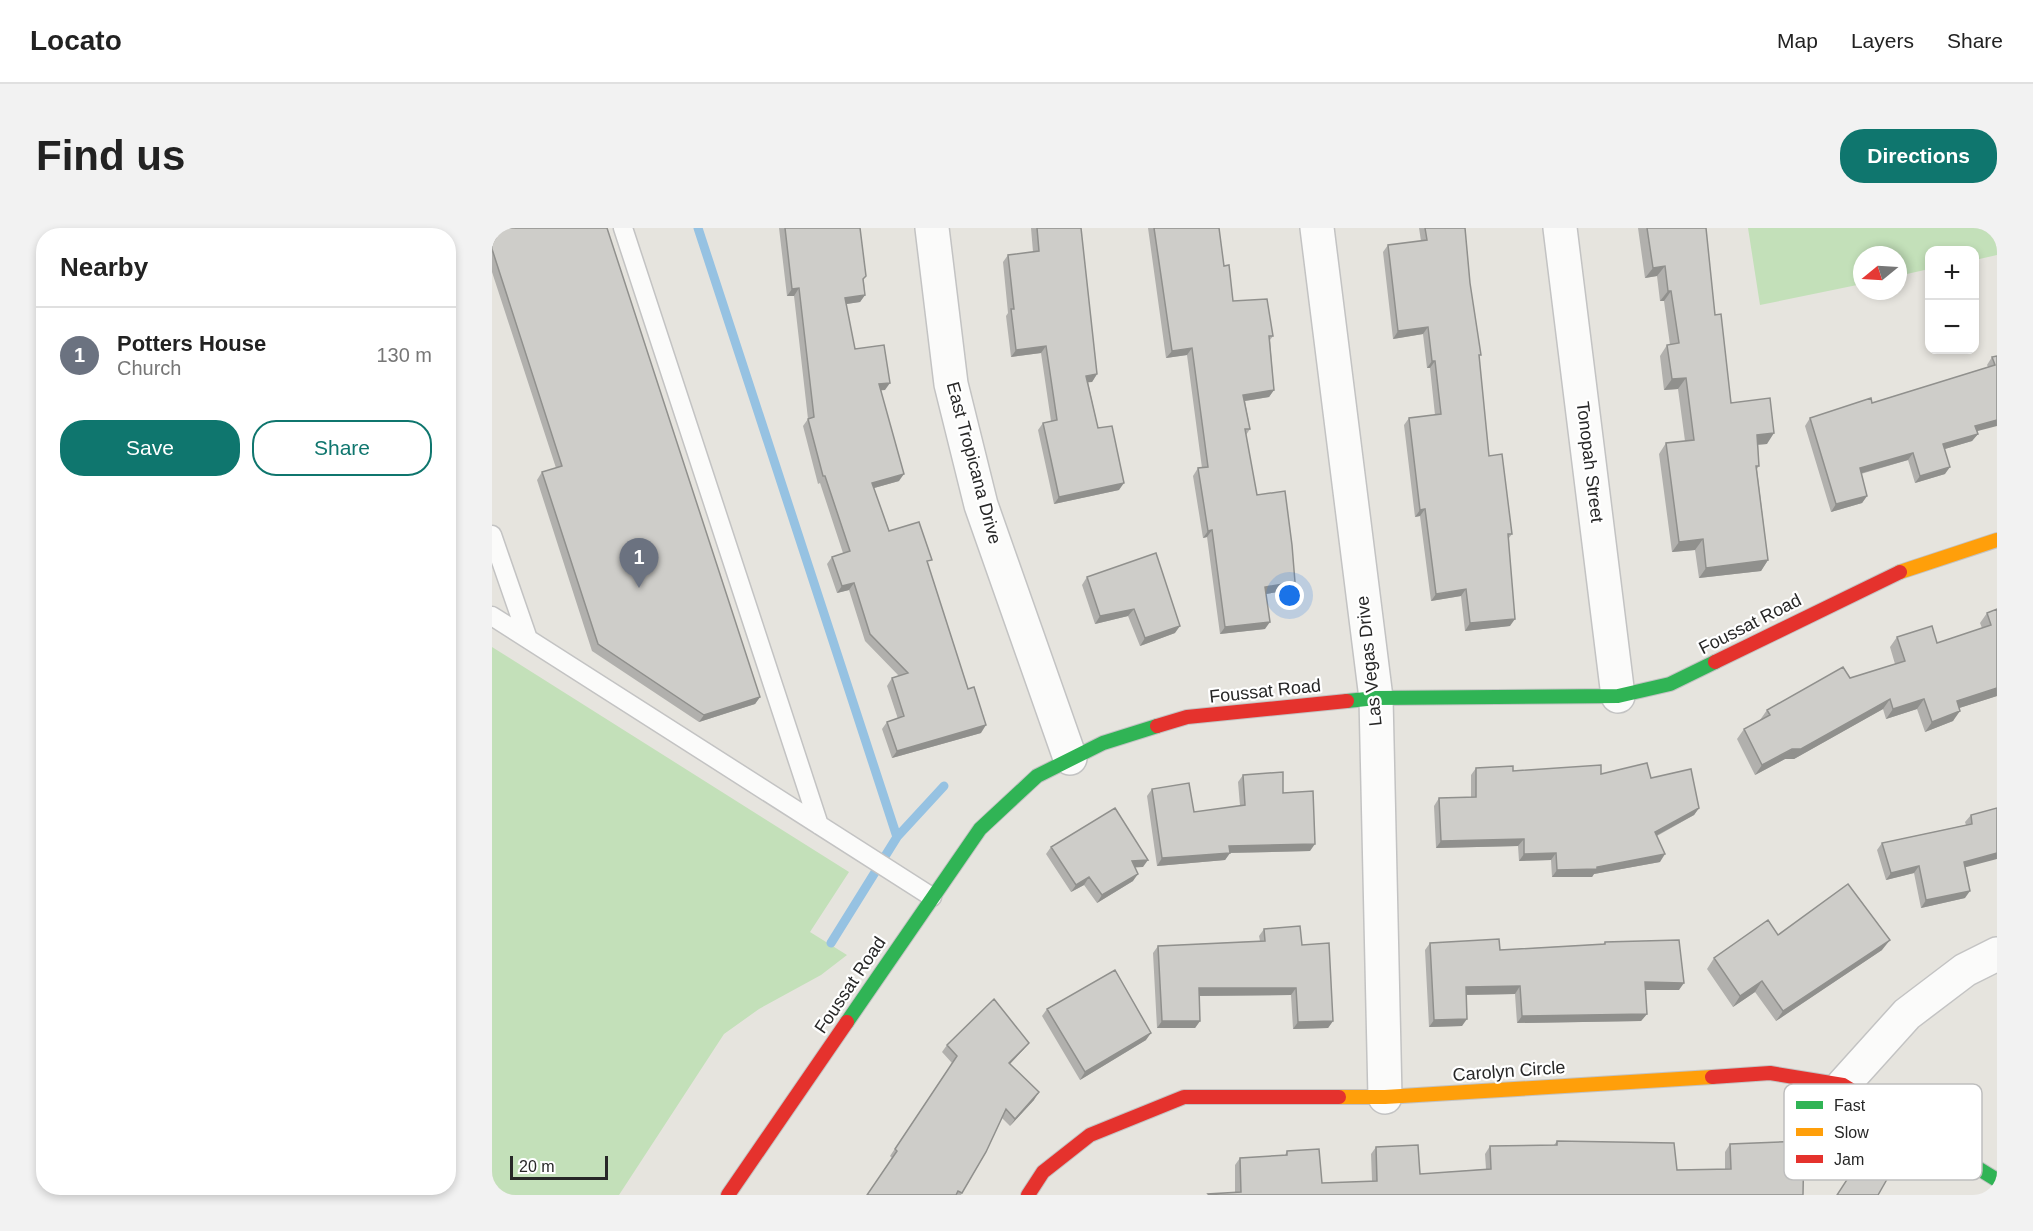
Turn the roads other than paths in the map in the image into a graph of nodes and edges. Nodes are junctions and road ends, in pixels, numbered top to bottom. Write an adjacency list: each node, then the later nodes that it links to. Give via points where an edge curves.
1 (622, 228): 12 (lane)
2 (932, 228): 11 (street, East Tropicana Drive, via 951,384 981,505)
3 (1317, 228): 10 (street, Las Vegas Drive)
4 (1560, 228): 9 (street, Tonopah Street)
5 (492, 535): 8 (lane)
6 (1997, 540): 9 (main road, Foussat Road, via 1911,566 1670,684)
7 (492, 616): 8 (lane)
8 (528, 639): 12 (lane)
9 (1618, 696): 10 (main road, Foussat Road)
10 (1376, 698): 11 (main road, Foussat Road, via 1186,717 1102,743); 17 (street, Las Vegas Drive)
11 (1070, 758): 13 (main road, Foussat Road, via 1037,776 981,829)
12 (819, 825): 13 (lane)
13 (932, 897): 20 (main road, Foussat Road)
14 (1997, 954): 16 (street, via 1965,970 1907,1014)
15 (1837, 1084): 17 (main road, Carolyn Circle, via 1770,1073)
16 (1844, 1084)
17 (1385, 1097): 21 (main road, Carolyn Circle, via 1184,1097 1089,1135 1043,1172)
18 (1982, 1171): 19 (main road, Carolyn Circle)
19 (1997, 1180)
20 (728, 1195)
21 (1028, 1195)

